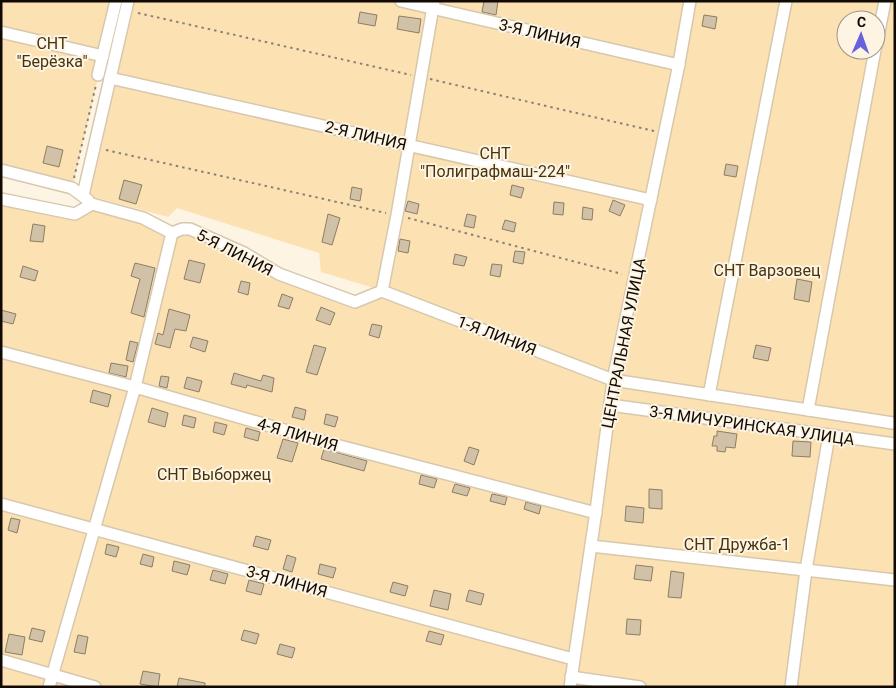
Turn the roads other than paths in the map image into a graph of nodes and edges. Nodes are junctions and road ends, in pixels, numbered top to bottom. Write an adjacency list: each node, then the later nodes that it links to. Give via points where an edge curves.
1 (116, 1): 8 (street)
2 (128, 1): 12 (street)
3 (401, 1): 6 (street, 3-Я ЛИНИЯ)
4 (690, 1): 10 (street, ЦЕНТРАЛЬНАЯ УЛИЦА)
5 (786, 1): 24 (street)
6 (433, 5): 10 (street, 3-Я ЛИНИЯ); 13 (street)
7 (1, 32): 8 (street)
8 (103, 56): 11 (street)
9 (874, 60): 26 (street)
10 (679, 65): 17 (street, ЦЕНТРАЛЬНАЯ УЛИЦА)
11 (98, 76)
12 (110, 78): 13 (street, 2-Я ЛИНИЯ); 15 (street)
13 (409, 144): 17 (street, 2-Я ЛИНИЯ); 20 (street)
14 (1, 170): 15 (street, via 72,188)
15 (83, 195): 18 (street)
16 (1, 199): 18 (street, via 75,214)
17 (652, 200): 22 (street, ЦЕНТРАЛЬНАЯ УЛИЦА)
18 (92, 204): 19 (street, 5-Я ЛИНИЯ, via 143,218)
19 (172, 233): 20 (street, 5-Я ЛИНИЯ, via 190,229 244,253 279,274 355,302); 23 (street)
20 (382, 291): 22 (street, 1-Я ЛИНИЯ)
21 (1, 352): 23 (street, 4-Я ЛИНИЯ)
22 (613, 380): 24 (street, 1-Я ЛИНИЯ); 25 (street, ЦЕНТРАЛЬНАЯ УЛИЦА)
23 (135, 387): 31 (street, 4-Я ЛИНИЯ, via 336,445); 32 (street)
24 (709, 395): 26 (street, 1-Я ЛИНИЯ)
25 (610, 405): 28 (street, 3-Я МИЧУРИНСКАЯ УЛИЦА); 31 (street, ЦЕНТРАЛЬНАЯ УЛИЦА)
26 (808, 410): 27 (street, 1-Я ЛИНИЯ)
27 (893, 422)
28 (829, 435): 29 (street, 3-Я МИЧУРИНСКАЯ УЛИЦА); 34 (street)
29 (895, 444)
30 (1, 504): 32 (street, 3-Я ЛИНИЯ)
31 (596, 513): 33 (street, ЦЕНТРАЛЬНАЯ УЛИЦА)
32 (94, 528): 36 (street, 3-Я ЛИНИЯ); 38 (street)
33 (591, 546): 34 (street); 36 (street, ЦЕНТРАЛЬНАЯ УЛИЦА)
34 (806, 570): 35 (street); 42 (street)
35 (895, 580)
36 (573, 658): 39 (street, ЦЕНТРАЛЬНАЯ УЛИЦА)
37 (1, 660): 38 (street)
38 (51, 681): 40 (street)
39 (570, 682): 41 (street)
40 (96, 687)
41 (640, 687)
42 (791, 687)

